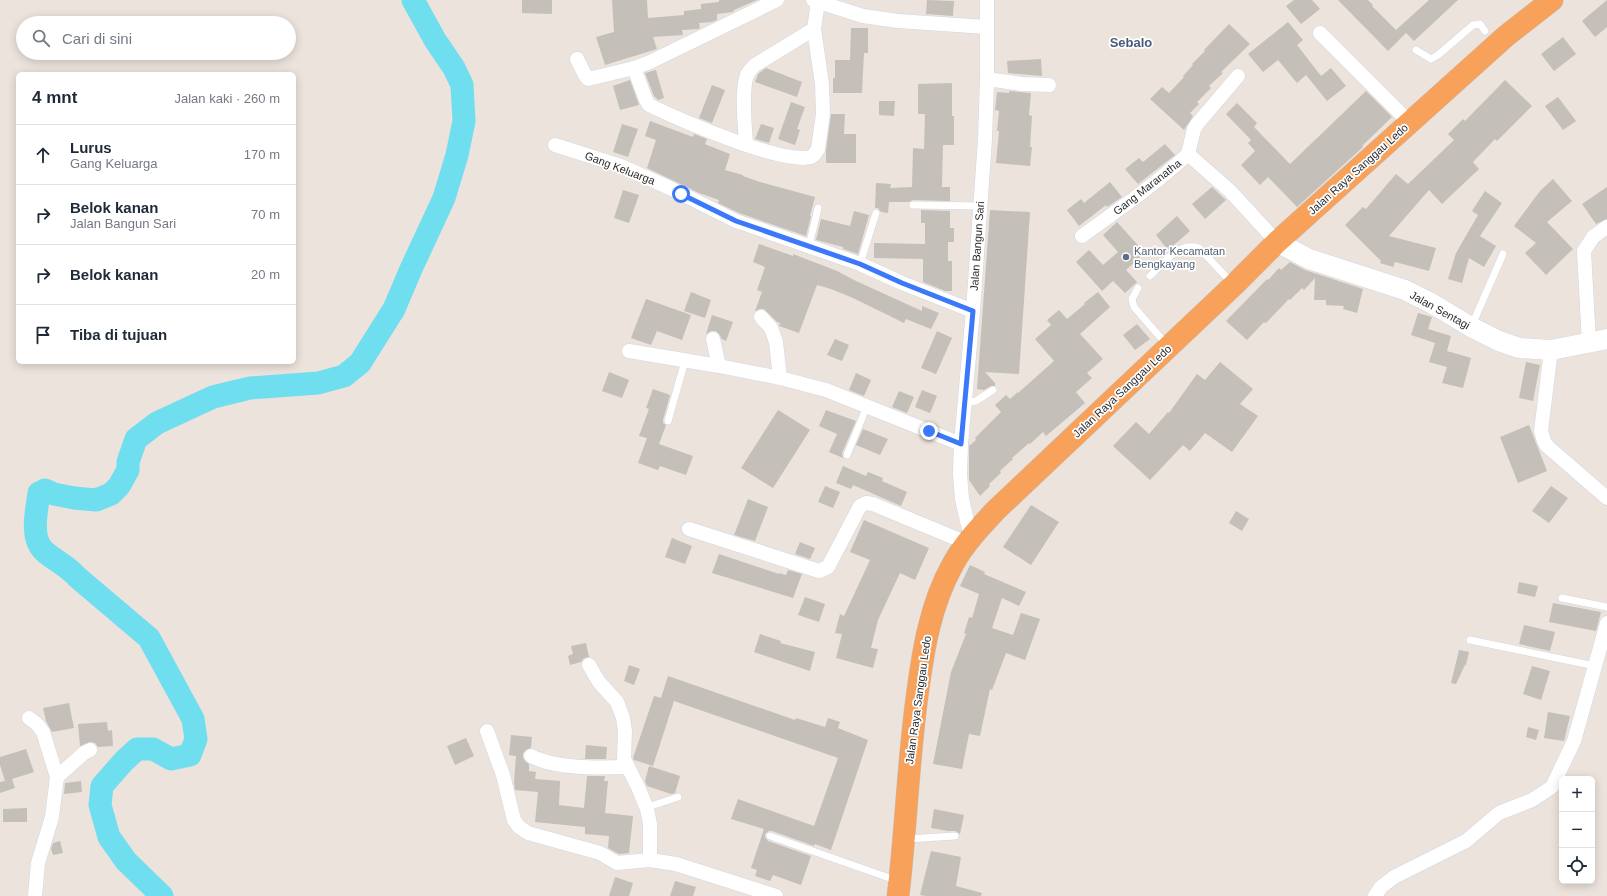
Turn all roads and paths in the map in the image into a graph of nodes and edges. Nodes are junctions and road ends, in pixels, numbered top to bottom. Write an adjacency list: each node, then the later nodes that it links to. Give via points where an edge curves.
1 (777, 0): 11 (street)
2 (987, 0): 5 (street, Jalan Bangun Sari)
3 (1552, 0): 8 (highway, Jalan Raya Sanggau Ledo)
4 (816, 1): 5 (street, via 863,16); 6 (street)
5 (986, 27): 13 (street, Jalan Bangun Sari)
6 (814, 29): 16 (street, via 749,71 745,88); 16 (street, via 823,100 822,126 816,152 811,157 799,157)
7 (1320, 33): 15 (street)
8 (1490, 38): 9 (lane, via 1480,24 1473,25 1431,59); 15 (highway, Jalan Raya Sanggau Ledo)
9 (1416, 50)
10 (577, 59): 11 (street, via 585,75 590,79)
11 (634, 68): 16 (street, via 649,105 715,134)
12 (1238, 76): 18 (street, via 1194,129)
13 (987, 79): 14 (street); 20 (street, Jalan Bangun Sari)
14 (1049, 85)
15 (1410, 123): 25 (highway, Jalan Raya Sanggau Ledo)
16 (746, 144)
17 (555, 145): 26 (street, Gang Keluarga, via 621,166 736,221)
18 (1188, 154): 24 (street, Gang Maranatha, via 1136,198); 25 (street, Gang Maranatha, via 1230,191)
19 (913, 205): 20 (lane)
20 (980, 206): 32 (street, Jalan Bangun Sari)
21 (818, 208): 26 (lane)
22 (876, 213): 28 (lane)
23 (1607, 227): 36 (street, via 1593,237 1584,251)
24 (1082, 236)
25 (1277, 242): 30 (highway, Jalan Raya Sanggau Ledo); 34 (main road, Jalan Sentagi, via 1309,260 1405,290)
26 (809, 246): 28 (street, Gang Keluarga)
27 (1503, 254): 34 (lane)
28 (860, 264): 32 (street, Gang Keluarga)
29 (1150, 276): 30 (lane, via 1180,249 1191,246 1199,248)
30 (1234, 285): 37 (highway, Jalan Raya Sanggau Ledo)
31 (1138, 288): 37 (lane, via 1132,299 1134,307)
32 (973, 311): 44 (street, Jalan Bangun Sari)
33 (760, 317): 42 (street, via 771,328 776,342)
34 (1471, 327): 38 (main road, Jalan Sentagi, via 1519,348)
35 (713, 339): 41 (street)
36 (1598, 341): 38 (main road, Jalan Sentagi)
37 (1168, 347): 51 (highway, Jalan Raya Sanggau Ledo, via 996,510)
38 (1551, 350): 49 (street, via 1541,431 1544,441)
39 (629, 351): 40 (street)
40 (685, 361): 41 (street); 46 (lane)
41 (719, 366): 42 (street)
42 (780, 378): 45 (street, via 826,390)
43 (993, 390): 44 (lane, via 976,402)
44 (964, 402): 47 (street, Jalan Bangun Sari)
45 (867, 406): 47 (street); 48 (lane)
46 (668, 421)
47 (961, 444): 51 (street, Jalan Bangun Sari, via 962,500)
48 (848, 455)
49 (1607, 498)
50 (689, 528): 51 (street, via 819,572 828,567 860,506 866,503)
51 (969, 540): 68 (highway, Jalan Raya Sanggau Ledo, via 946,579 924,645 910,751)
52 (1562, 598): 53 (lane)
53 (1607, 607)
54 (1607, 623): 57 (street)
55 (1470, 640): 57 (lane)
56 (589, 665): 62 (street, via 599,682 617,702 621,712 625,724 623,756)
57 (1595, 666): 73 (street, via 1574,741 1552,787 1532,800 1499,813 1466,841 1394,878 1381,887)
58 (29, 718): 63 (street, via 38,724 43,732)
59 (487, 731): 69 (street, via 503,775 511,811 519,827 528,833 600,853 617,863)
60 (90, 750): 63 (street)
61 (532, 756): 62 (street, via 542,761 583,767)
62 (626, 767): 65 (street)
63 (57, 777): 71 (street, via 52,817 39,856)
64 (678, 797): 65 (lane)
65 (647, 809): 69 (street, via 650,824)
66 (770, 836): 70 (lane)
67 (955, 836): 68 (lane)
68 (904, 839): 70 (highway, Jalan Raya Sanggau Ledo)
69 (650, 860): 72 (street, via 676,864)
70 (899, 889)
71 (35, 896)
72 (776, 896)
73 (1375, 896)

